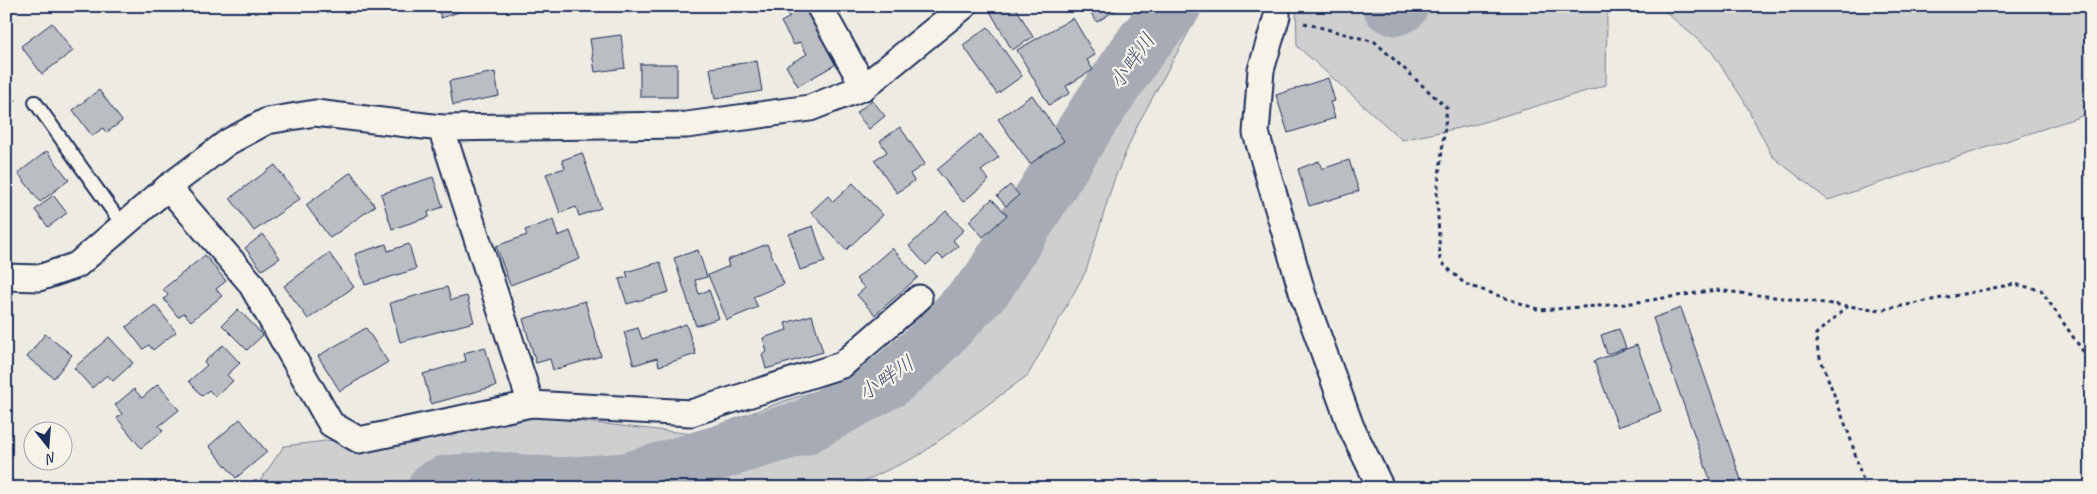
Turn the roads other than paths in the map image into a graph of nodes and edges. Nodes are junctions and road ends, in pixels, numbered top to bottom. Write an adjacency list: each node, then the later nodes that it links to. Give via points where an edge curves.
1 (819, 6): 4 (street)
2 (964, 6): 4 (street)
3 (1277, 11): 12 (street, via 1261,70 1256,133 1303,295 1351,427)
4 (864, 87): 6 (street, via 810,108 687,125)
5 (35, 102): 8 (lane)
6 (441, 128): 7 (street, via 315,113 267,121 228,142); 11 (street)
7 (168, 187): 8 (street); 11 (street, via 250,282 331,424 360,440)
8 (124, 227): 9 (street, via 77,265 39,278)
9 (6, 277)
10 (919, 298): 11 (street, via 842,365 691,413)
11 (530, 404)
12 (1380, 488)

